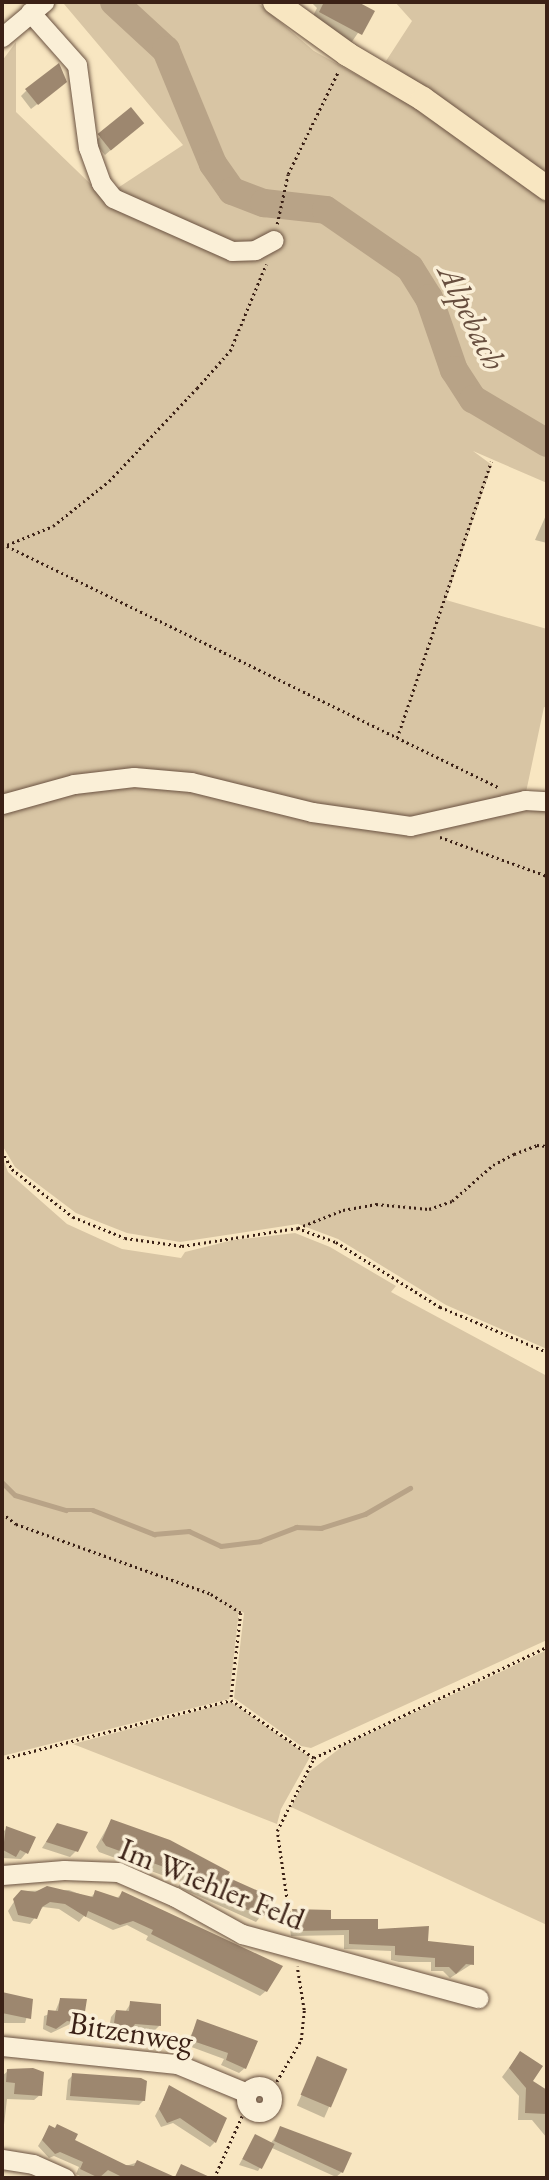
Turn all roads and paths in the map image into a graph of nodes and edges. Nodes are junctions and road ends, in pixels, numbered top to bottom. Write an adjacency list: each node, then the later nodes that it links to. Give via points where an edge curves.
1 (275, 2): 4 (main road)
2 (37, 7): 3 (street); 7 (street, via 77,65 88,147 101,183 114,198 232,251 255,250)
3 (2, 37)
4 (347, 54): 5 (main road, via 423,99); 6 (path, via 288,174)
5 (547, 188)
6 (279, 215)
7 (274, 240): 9 (path, via 230,351 109,481 53,526)
8 (491, 462): 11 (path)
9 (7, 546): 10 (path); 11 (path)
10 (2, 547)
11 (397, 738): 12 (path)
12 (525, 800): 13 (street); 15 (street)
13 (547, 801)
14 (2, 804): 15 (street, via 74,784 134,777 191,782 312,812)
15 (410, 827): 16 (path)
16 (547, 876)
17 (547, 1146): 19 (path, via 537,1145 493,1165 452,1201 429,1209 376,1204 343,1210)
18 (2, 1151): 19 (path, via 12,1169 73,1217 125,1238 182,1246)
19 (297, 1228): 20 (path, via 336,1242 440,1307)
20 (547, 1352)
21 (2, 1513): 23 (path, via 16,1524 211,1594 241,1613)
22 (547, 1647): 24 (path)
23 (232, 1700): 24 (path); 25 (path)
24 (314, 1758): 27 (path, via 277,1831)
25 (2, 1759)
26 (2, 1875): 27 (street, Im Wiehler Feld, via 118,1872 175,1896 242,1934)
27 (294, 1950): 28 (street, Im Wiehler Feld); 30 (path, via 304,2010 301,2040)
28 (478, 1998)
29 (2, 2046): 31 (street, Bitzenweg, via 177,2064)
30 (271, 2091): 31 (street, Bitzenweg, via 262,2085)
31 (247, 2100): 34 (path)
32 (2, 2159): 33 (street, via 33,2164)
33 (65, 2178)
34 (214, 2178)

